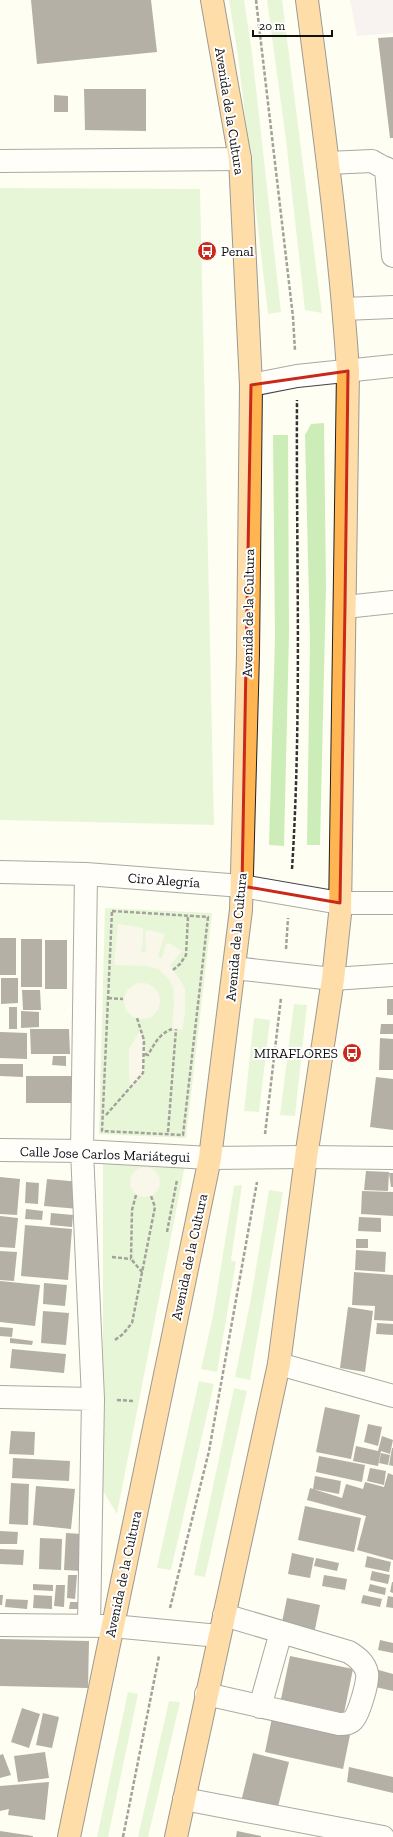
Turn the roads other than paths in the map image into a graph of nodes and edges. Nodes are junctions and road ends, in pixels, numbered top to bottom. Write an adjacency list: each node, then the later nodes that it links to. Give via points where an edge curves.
1 (212, 0): 3 (highway, Avenida de la Cultura)
2 (307, 0): 5 (highway)
3 (240, 158): 4 (street); 12 (highway, Avenida de la Cultura)
4 (0, 161)
5 (328, 163): 6 (street, via 372,161); 9 (highway)
6 (390, 170): 7 (street)
7 (393, 256)
8 (393, 307): 9 (street)
9 (344, 309): 11 (highway)
10 (393, 366): 11 (street)
11 (348, 371): 12 (street, via 297,376); 14 (highway)
12 (251, 385): 17 (highway, Avenida de la Cultura)
13 (393, 602): 14 (street)
14 (345, 608): 18 (highway)
15 (0, 872): 16 (street, Ciro Alegría)
16 (86, 874): 17 (street, Ciro Alegría); 24 (street)
17 (242, 886): 18 (street, Ciro Alegría); 20 (highway, Avenida de la Cultura, via 242,910)
18 (340, 903): 19 (street, Ciro Alegría); 22 (highway)
19 (393, 903)
20 (234, 968): 22 (street); 26 (highway, Avenida de la Cultura)
21 (393, 975): 22 (street)
22 (332, 980): 25 (highway)
23 (0, 1150): 24 (street, Calle Jose Carlos Mariátegui)
24 (82, 1151): 26 (street, Calle Jose Carlos Mariátegui); 31 (street)
25 (306, 1157): 26 (street, Calle Jose Carlos Mariátegui); 27 (street, Calle Jose Carlos Mariátegui); 28 (highway)
26 (210, 1158): 35 (highway, Avenida de la Cultura)
27 (393, 1158)
28 (279, 1364): 29 (street); 32 (highway)
29 (393, 1396)
30 (0, 1397): 31 (street)
31 (103, 1399): 34 (street)
32 (224, 1615): 36 (street); 37 (highway)
33 (0, 1625): 34 (street)
34 (89, 1626): 35 (street)
35 (112, 1626): 37 (street); 41 (highway, Avenida de la Cultura)
36 (281, 1632): 39 (street); 39 (street, via 349,1652 357,1657 367,1674 359,1712 349,1723 339,1724)
37 (219, 1636): 38 (highway)
38 (206, 1694): 39 (street); 40 (highway)
39 (260, 1707)
40 (184, 1799): 42 (highway); 43 (street)
41 (69, 1837)
42 (176, 1837)
43 (383, 1837)

